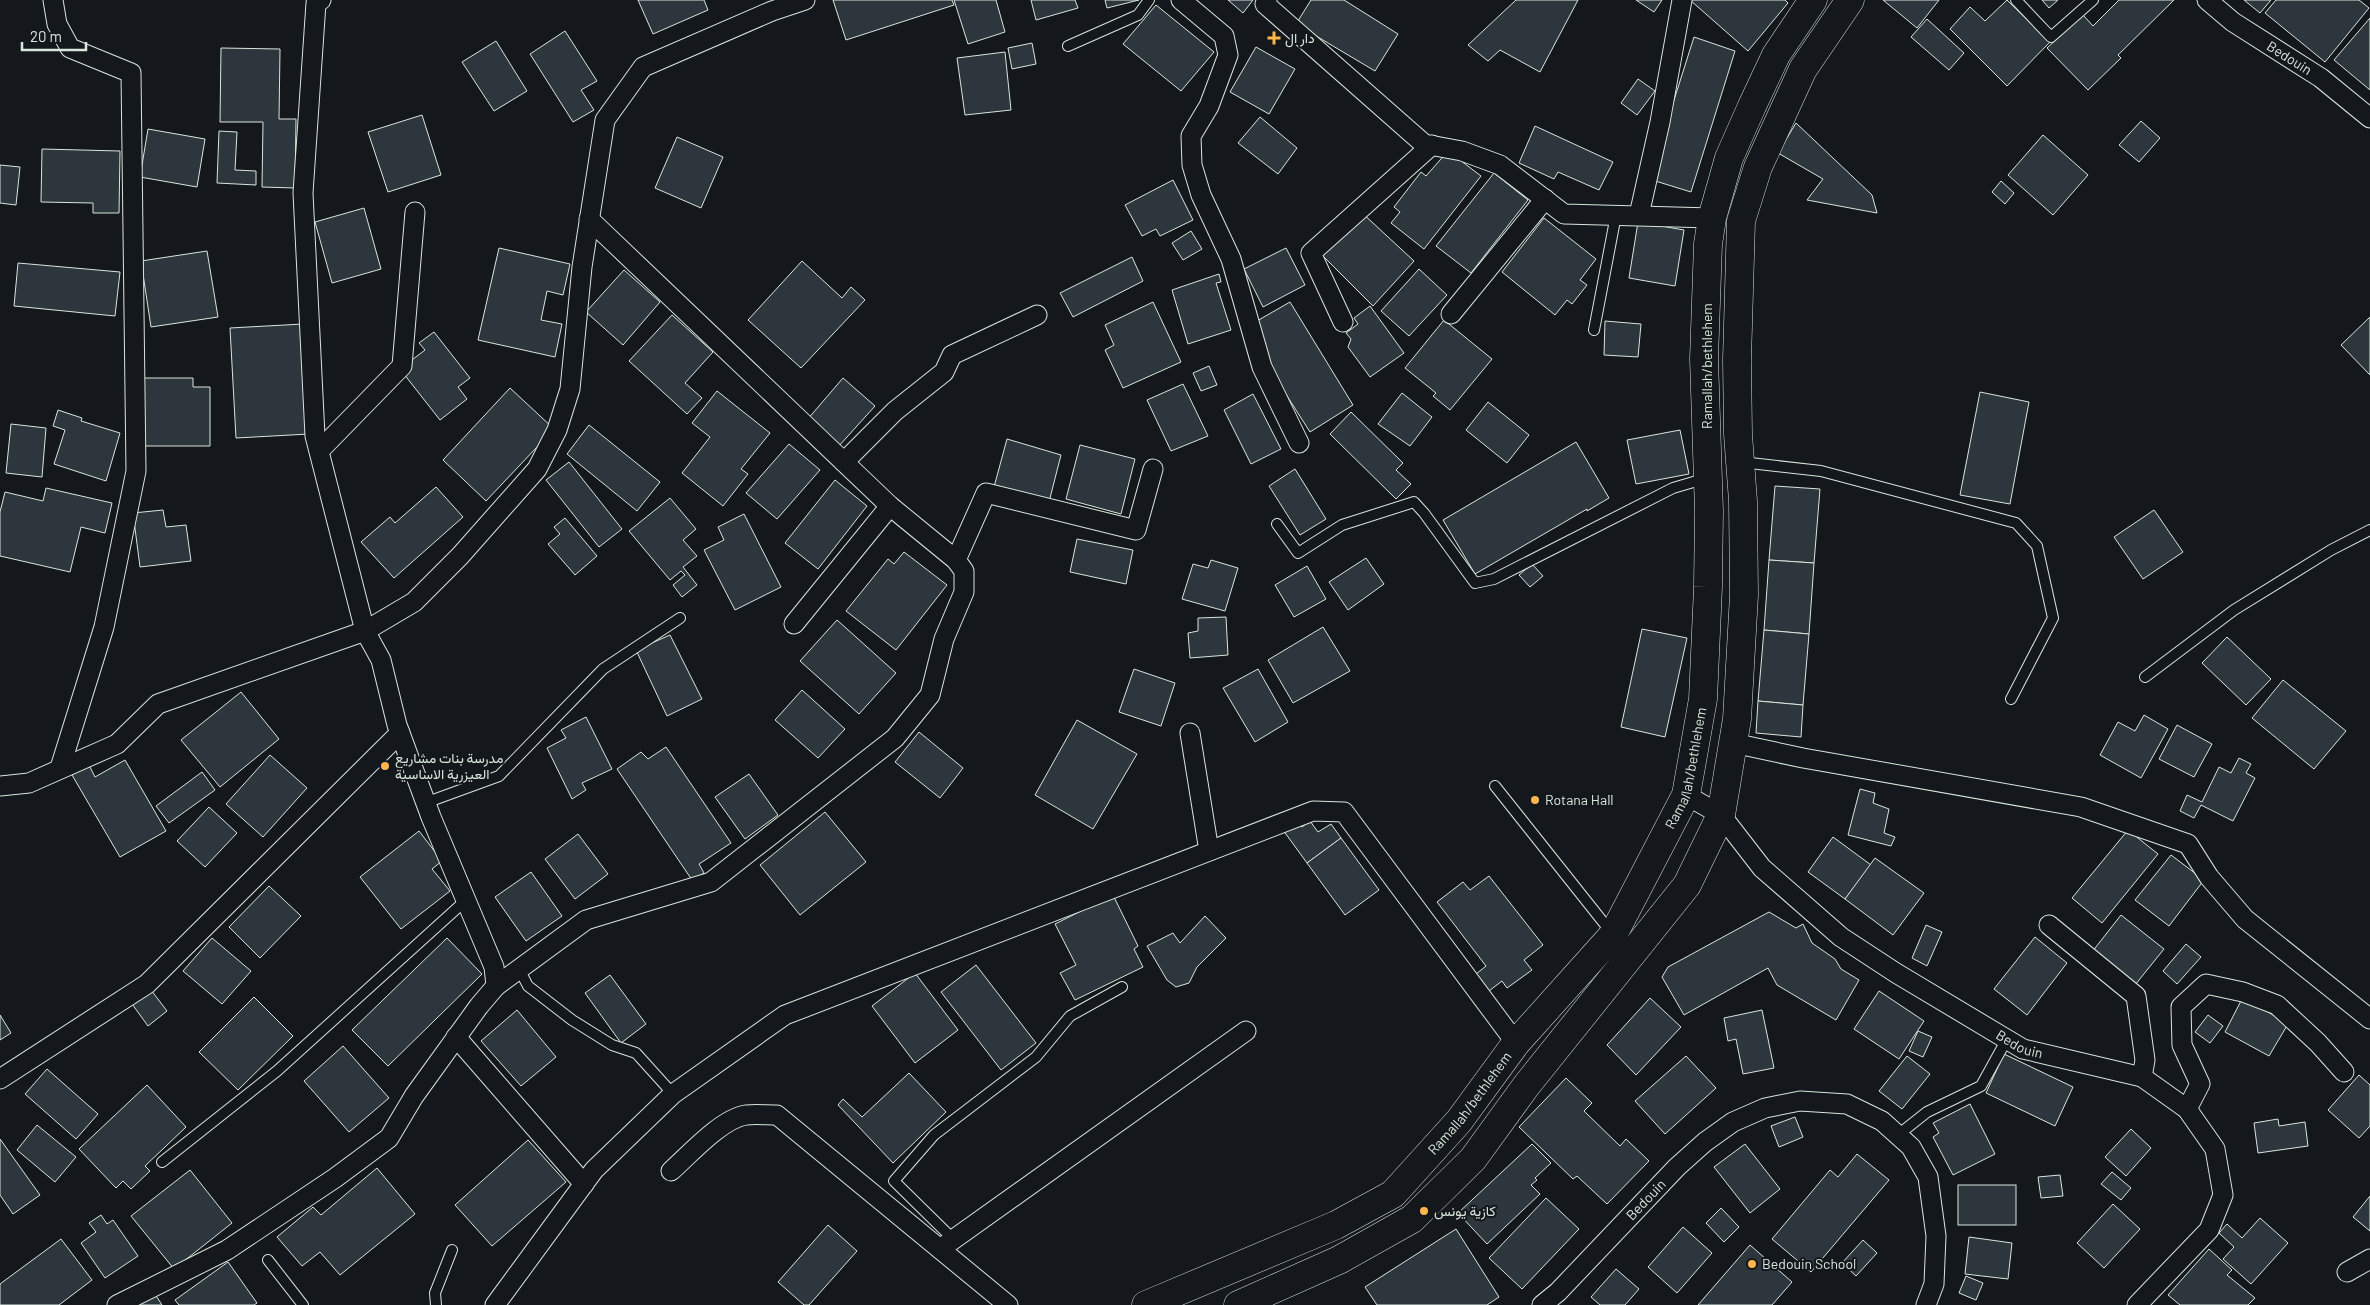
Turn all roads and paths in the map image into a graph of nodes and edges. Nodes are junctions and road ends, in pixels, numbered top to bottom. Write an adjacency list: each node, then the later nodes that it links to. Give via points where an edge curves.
1 (53, 0): 44 (street, via 57,24 70,48 131,73 136,471 104,628)
2 (321, 0): 27 (street, via 316,3 303,193 315,436)
3 (805, 0): 21 (street, via 772,11 644,67 605,120)
4 (1149, 0): 13 (lane, via 1138,15)
5 (1181, 0): 26 (street, via 1224,36 1228,55 1209,106 1191,136 1192,165 1201,196 1231,260 1262,367)
6 (1267, 0): 15 (street, via 1265,4 1424,144)
7 (1682, 0): 19 (street)
8 (1813, 0): 20 (main road, Ramallah/bethlehem, via 1776,55 1752,106 1729,158)
9 (1850, 0): 29 (main road, via 1803,69 1758,167 1741,221 1737,360)
10 (2016, 0): 11 (lane, via 2050,37)
11 (2093, 0)
12 (2207, 0): 14 (street, Bedouin, via 2234,22 2321,78)
13 (1068, 46)
14 (2370, 118)
15 (1432, 145): 16 (street, via 1462,151 1500,165); 24 (street, via 1311,253)
16 (1545, 199): 18 (street, via 1564,214); 22 (street)
17 (415, 212): 27 (street, via 402,366)
18 (1616, 215): 19 (street); 25 (lane)
19 (1639, 215): 20 (street)
20 (1712, 218): 31 (main road, Ramallah/bethlehem, via 1708,244 1704,360)
21 (590, 219): 28 (street); 38 (street, via 570,389 558,430 538,470 414,602)
22 (1451, 314)
23 (1037, 315): 28 (street, via 952,356 944,372 895,411)
24 (1343, 322)
25 (1594, 330)
26 (1300, 443)
27 (319, 451): 38 (street)
28 (844, 462): 32 (street)
29 (1740, 462): 40 (lane, via 1821,471 2016,523 2037,546 2053,618); 43 (main road, via 1744,595)
30 (1153, 469): 35 (street, via 1136,530 986,493)
31 (1708, 478): 33 (lane, via 1672,488 1494,579 1475,584 1414,502 1342,525 1298,553); 47 (main road, Ramallah/bethlehem, via 1703,699)
32 (890, 506): 35 (street); 37 (street)
33 (1277, 524)
34 (2370, 530): 39 (lane, via 2331,550 2234,610)
35 (956, 560): 54 (street, via 964,571 964,592 944,639 930,695 895,738 711,882 586,920)
36 (680, 618): 48 (lane, via 603,669 498,776)
37 (794, 624)
38 (366, 631): 41 (street, via 381,660); 44 (street, via 158,704 117,744)
39 (2145, 677)
40 (2011, 700)
41 (400, 733): 48 (street); 64 (street, via 147,984)
42 (1190, 733): 50 (street)
43 (1733, 743): 49 (main road); 57 (street, via 2080,807 2188,844 2245,919)
44 (60, 768): 45 (street, via 29,783)
45 (0, 786)
46 (1495, 786): 53 (lane)
47 (1686, 796): 49 (street, Bedouin); 53 (main road, Ramallah/bethlehem)
48 (425, 803): 51 (street)
49 (1721, 815): 60 (street, Bedouin, via 1762,868 1841,937); 82 (main road, via 1687,885 1526,1086 1473,1159 1412,1219 1339,1260)
50 (1209, 851): 61 (street, via 1313,811 1344,812); 65 (street, via 785,1015)
51 (465, 901): 55 (street, via 494,967); 68 (lane, via 278,1071)
52 (2049, 925): 63 (street, via 2136,996 2145,1060)
53 (1613, 935): 61 (main road, Ramallah/bethlehem)
54 (519, 969): 55 (street); 65 (lane, via 528,986 572,1020 612,1045 636,1052)
55 (496, 986): 59 (street)
56 (1122, 987): 71 (lane, via 1070,1016 1036,1057 934,1135 894,1181)
57 (2370, 1019)
58 (1246, 1031): 71 (street)
59 (456, 1037): 70 (street); 76 (street, via 389,1138 227,1250)
60 (2007, 1039): 63 (street, Bedouin, via 2023,1049); 67 (lane, via 1981,1086 1928,1112)
61 (1516, 1042): 81 (main road, Ramallah/bethlehem, via 1459,1121 1393,1194 1336,1225)
62 (2344, 1072): 66 (street, via 2277,1004 2244,992 2206,984 2181,1007 2182,1045 2200,1084)
63 (2142, 1077): 66 (street, Bedouin)
64 (0, 1079)
65 (672, 1094): 70 (street, via 594,1170)
66 (2187, 1109): 85 (street, Bedouin, via 2215,1149 2223,1195 2209,1230)
67 (1898, 1135): 83 (street, Bedouin, via 1882,1121 1847,1104 1800,1101 1765,1108 1733,1122 1677,1167); 84 (street, Bedouin, via 1911,1147 1928,1177 1936,1236 1934,1284)
68 (162, 1162)
69 (671, 1171): 71 (street, via 730,1121 745,1115 778,1115)
70 (584, 1184): 79 (street)
71 (946, 1244): 80 (street)
72 (452, 1250): 78 (lane, via 435,1293)
73 (2370, 1258): 75 (street)
74 (268, 1260): 77 (lane)
75 (2347, 1272)
76 (118, 1305)
77 (303, 1305)
78 (436, 1305)
79 (495, 1305)
80 (1008, 1305)
81 (1146, 1305)
82 (1238, 1305)
83 (1542, 1305)
84 (1926, 1305)
85 (2136, 1305)

